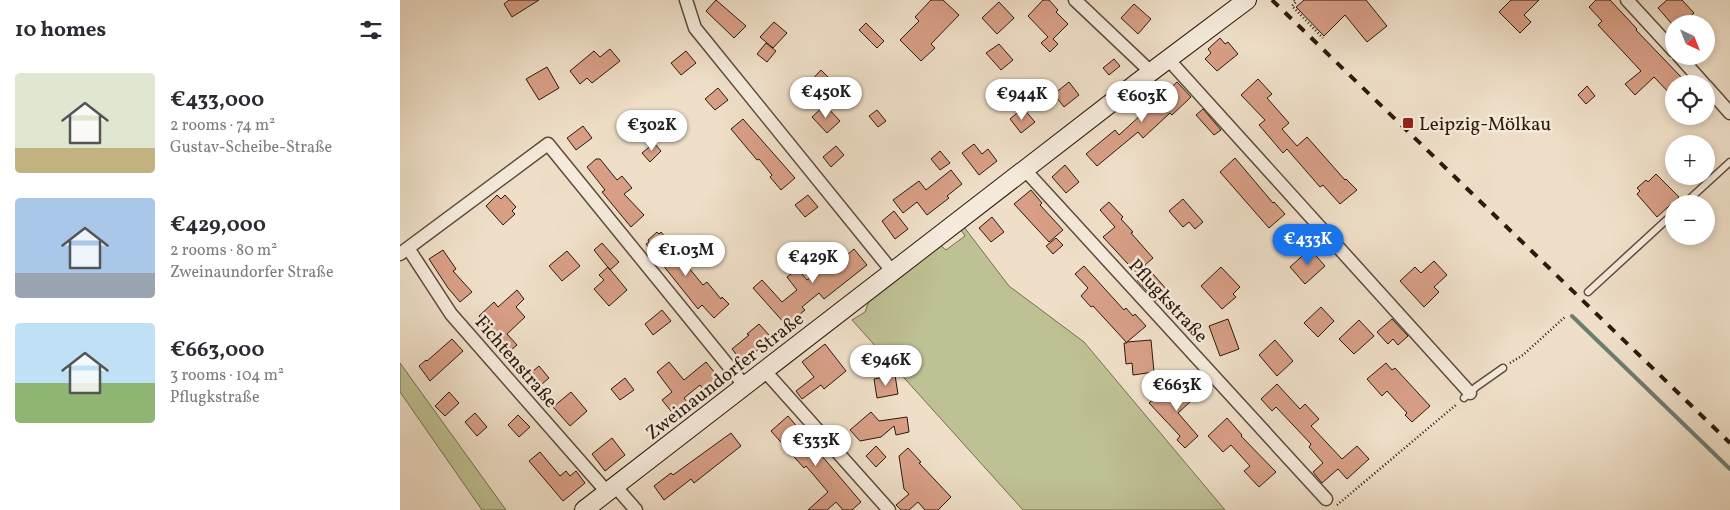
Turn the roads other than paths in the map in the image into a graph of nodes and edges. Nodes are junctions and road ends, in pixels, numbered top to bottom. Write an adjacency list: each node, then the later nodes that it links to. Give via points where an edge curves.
1 (686, 0): 17 (street, via 695,28)
2 (1075, 0): 8 (street)
3 (1247, 0): 6 (street, Zweinaundorfer Straße)
4 (1627, 0): 5 (street)
5 (1665, 41)
6 (1168, 59): 8 (street, Zweinaundorfer Straße); 22 (street)
7 (1687, 65): 9 (street)
8 (1151, 72): 13 (street, Zweinaundorfer Straße)
9 (1696, 75)
10 (1715, 96): 11 (street)
11 (1730, 112)
12 (1730, 162): 14 (lane)
13 (1025, 170): 17 (street, Zweinaundorfer Straße); 24 (street, Pflugkstraße)
14 (1694, 195)
15 (1665, 222): 18 (lane)
16 (404, 251): 21 (street, via 548,144); 23 (street, Fichtenstraße, via 451,314)
17 (892, 271): 20 (street, Zweinaundorfer Straße)
18 (1588, 292)
19 (1503, 368): 22 (lane)
20 (764, 370): 21 (street, Zweinaundorfer Straße); 27 (street)
21 (744, 385): 23 (street, Zweinaundorfer Straße)
22 (1467, 396)
23 (611, 489): 25 (street, Zweinaundorfer Straße); 26 (street, Fichtenstraße)
24 (1326, 499)
25 (584, 510)
26 (636, 510)
27 (888, 510)

